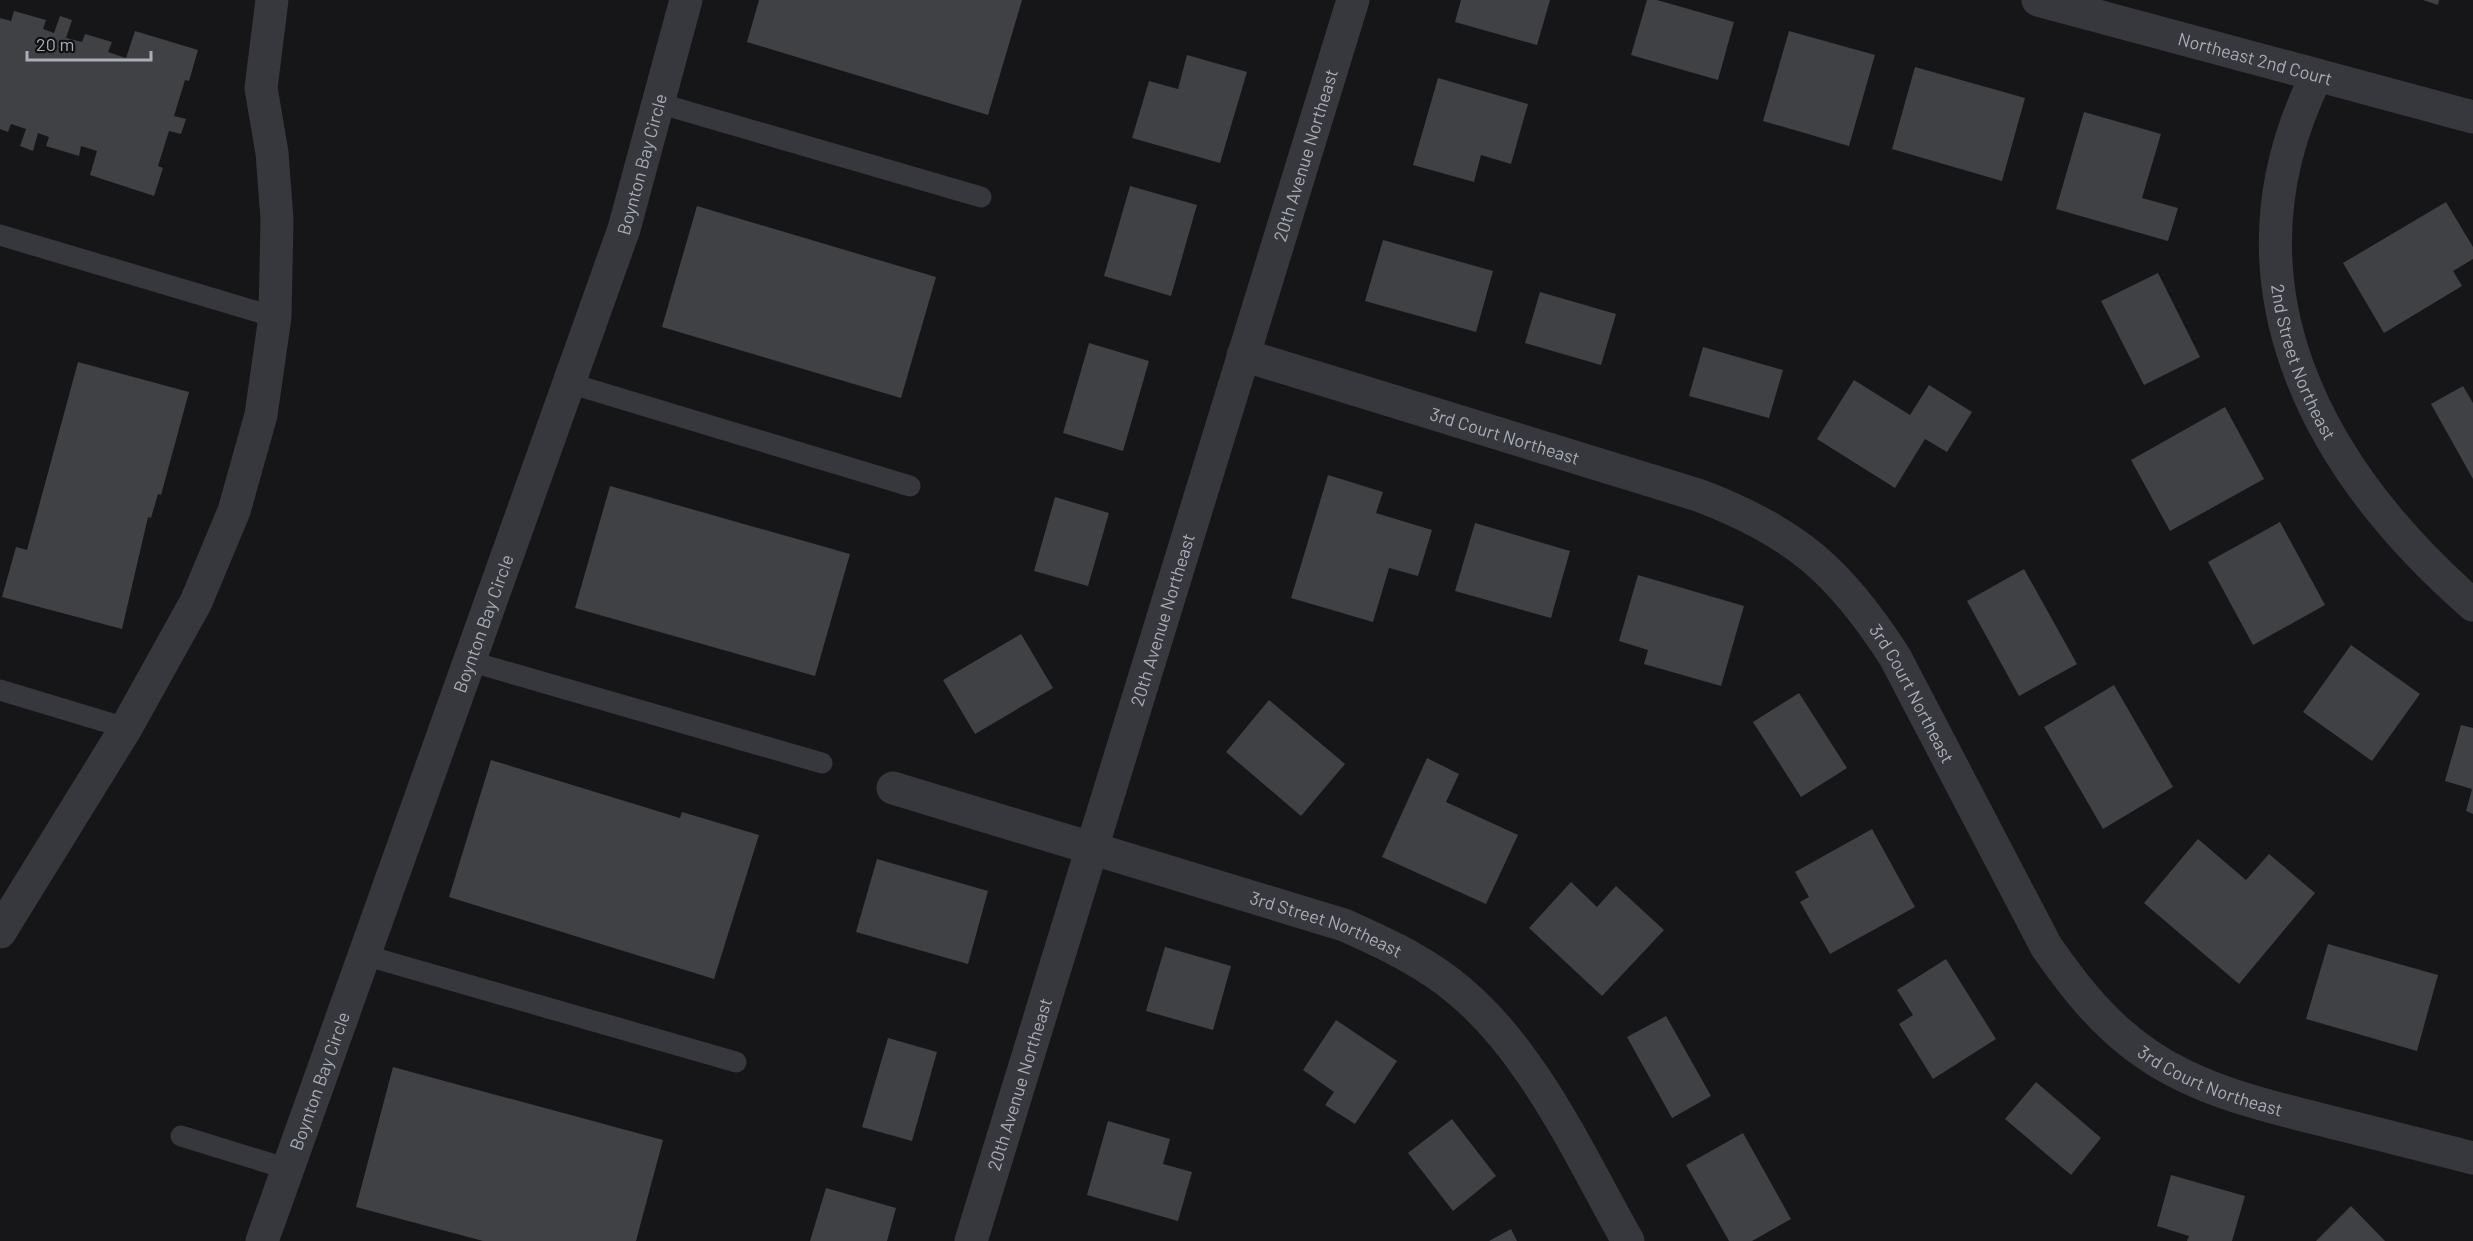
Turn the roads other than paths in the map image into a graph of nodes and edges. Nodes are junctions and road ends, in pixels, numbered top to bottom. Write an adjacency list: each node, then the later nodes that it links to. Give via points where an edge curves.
1 (272, 0): 10 (street, via 261,88 272,153 277,219)
2 (686, 0): 6 (street, Boynton Bay Circle)
3 (1353, 0): 11 (street, 20th Avenue Northeast)
4 (2038, 0): 5 (street, Northeast 2nd Court)
5 (2317, 75): 7 (street, Northeast 2nd Court); 14 (street, 2nd Street Northeast, via 2288,146 2274,232 2277,290 2290,346 2318,413 2356,478 2402,538)
6 (658, 103): 8 (lane); 12 (street, Boynton Bay Circle, via 624,229)
7 (2473, 117)
8 (981, 197)
9 (0, 235): 10 (lane)
10 (275, 317): 17 (street, via 261,415 234,511 196,602)
11 (1243, 355): 20 (street, 20th Avenue Northeast); 25 (street, 3rd Court Northeast, via 1698,495 1734,508 1792,541 1828,571 1868,615 1894,657 2046,946 2074,986 2119,1033 2178,1073 2210,1088)
12 (569, 383): 13 (lane); 15 (street, Boynton Bay Circle)
13 (910, 486)
14 (2473, 605)
15 (469, 661): 18 (lane); 22 (street, Boynton Bay Circle)
16 (0, 690): 17 (lane)
17 (126, 728): 21 (street)
18 (822, 763)
19 (893, 788): 20 (street, 3rd Street Northeast)
20 (1092, 847): 28 (street, 20th Avenue Northeast); 29 (street, 3rd Street Northeast, via 1344,925 1398,949 1448,982 1492,1022 1513,1048 1541,1089)
21 (0, 933)
22 (364, 956): 23 (lane); 26 (street, Boynton Bay Circle)
23 (736, 1062)
24 (181, 1136): 26 (lane)
25 (2473, 1158)
26 (288, 1169): 27 (street, Boynton Bay Circle)
27 (262, 1241)
28 (971, 1241)
29 (1628, 1241)

